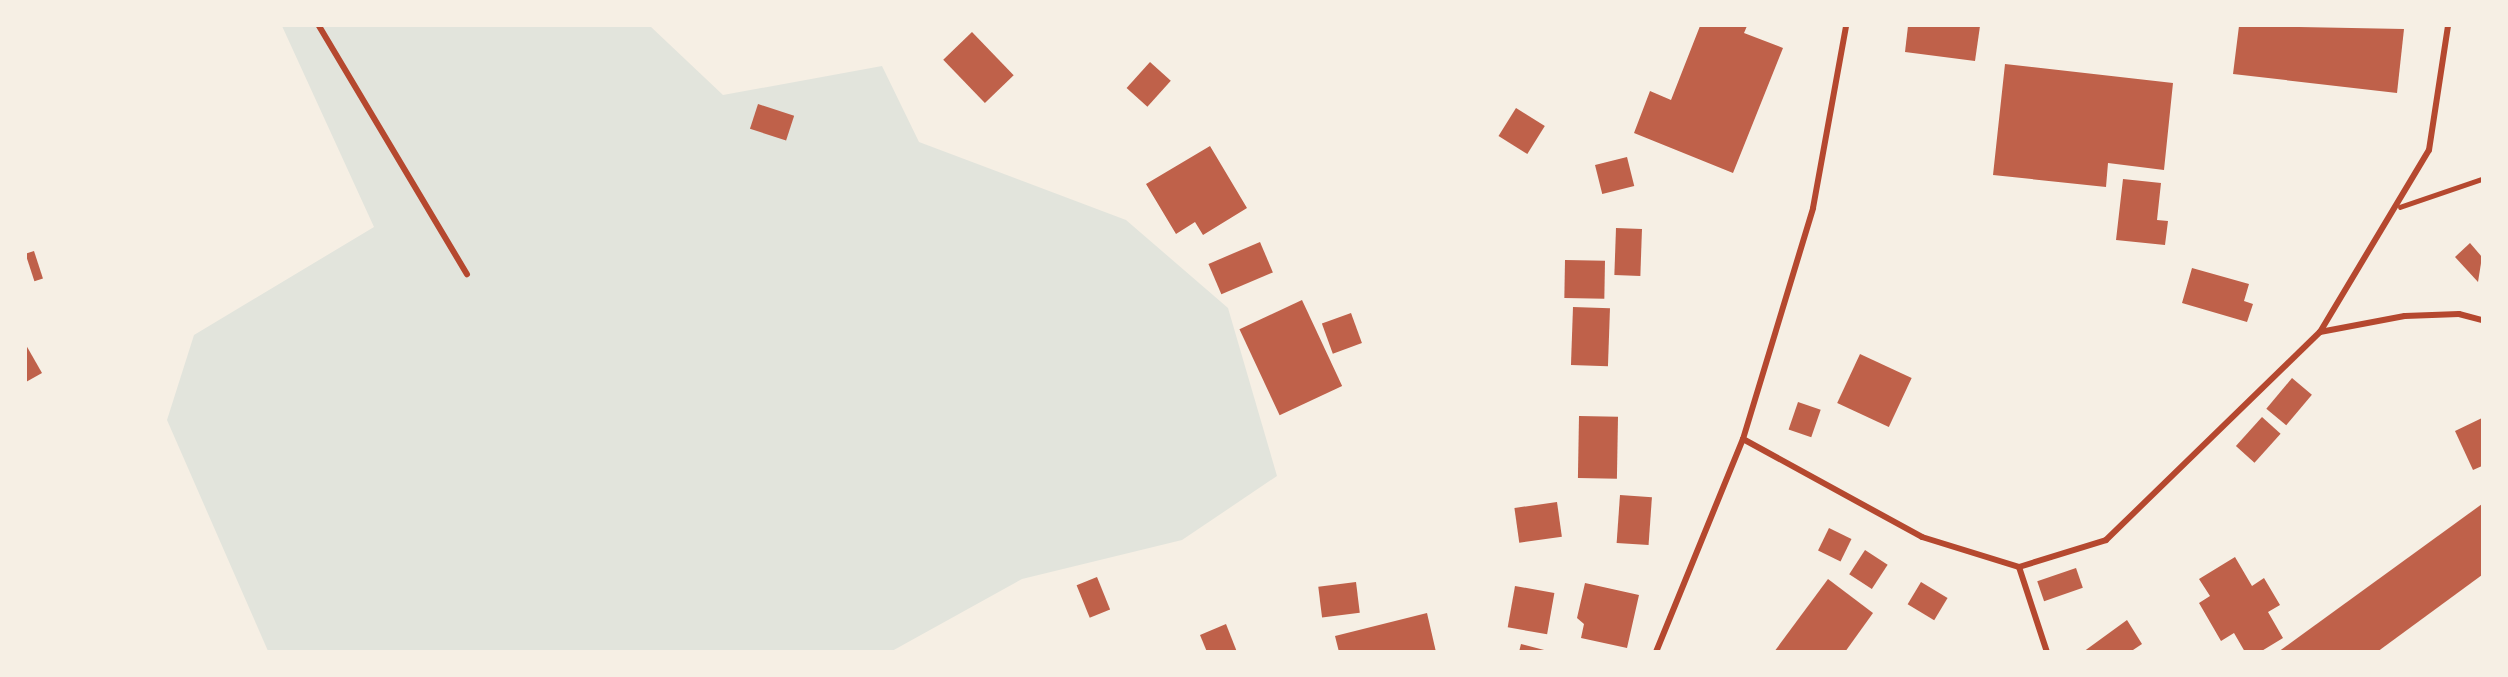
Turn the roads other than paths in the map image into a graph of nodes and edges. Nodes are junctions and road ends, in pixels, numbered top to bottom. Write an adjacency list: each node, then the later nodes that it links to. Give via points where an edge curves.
1 (319, 26): 6 (street)
2 (1846, 26): 9 (street, via 1813,208)
3 (2448, 26): 5 (street, via 2428,150)
4 (2482, 179): 5 (lane)
5 (2400, 207): 8 (street)
6 (467, 274)
7 (2482, 321): 8 (street, via 2459,314 2405,316)
8 (2320, 332): 10 (street, via 2106,540)
9 (1743, 439): 10 (street, via 1922,537); 11 (street)
10 (2019, 567): 12 (street)
11 (1656, 651)
12 (2047, 651)

